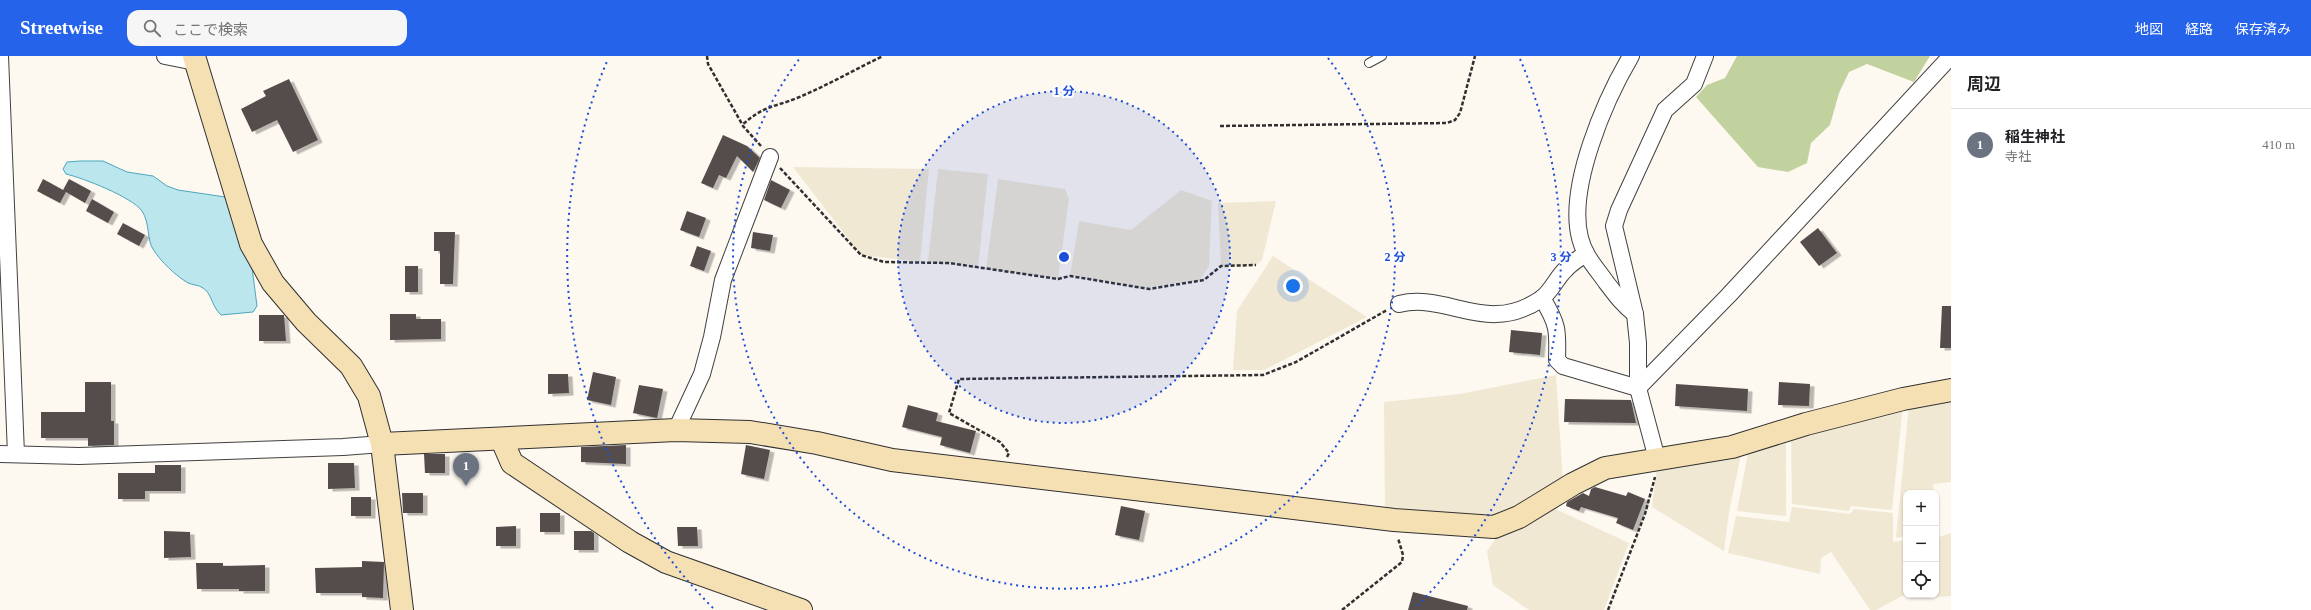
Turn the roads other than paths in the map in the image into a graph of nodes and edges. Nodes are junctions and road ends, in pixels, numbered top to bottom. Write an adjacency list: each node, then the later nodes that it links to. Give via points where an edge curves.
1 (0, 56): 20 (street)
2 (165, 56): 7 (street)
3 (1382, 56): 8 (lane)
4 (1631, 56): 10 (street, via 1604,108 1584,175 1578,217)
5 (1705, 56): 13 (street, via 1694,84 1665,110 1618,210 1614,226)
6 (1951, 56): 14 (street, via 1728,296)
7 (195, 59): 18 (street, via 252,244 273,283 306,322 351,366 369,396)
8 (1369, 63)
9 (770, 157): 16 (street, via 723,280 702,374)
10 (1585, 254): 11 (street, via 1566,268); 13 (street, via 1624,306)
11 (1542, 298): 12 (street, via 1521,310 1498,314 1469,313 1412,301); 14 (street, via 1555,318 1558,334 1557,360 1563,366)
12 (1399, 304)
13 (1635, 314): 14 (street)
14 (1638, 388): 21 (street)
15 (1951, 390): 21 (street, via 1806,424 1732,447)
16 (676, 430): 17 (street); 21 (street, via 750,432 817,443 892,460 1394,520 1494,528 1519,517 1605,468)
17 (502, 440): 18 (street); 23 (street, via 512,463 630,542 666,562)
18 (382, 444): 20 (street, via 79,456); 22 (street)
19 (0, 454): 20 (street)
20 (16, 454)
21 (1658, 459)
22 (402, 610)
23 (801, 610)

